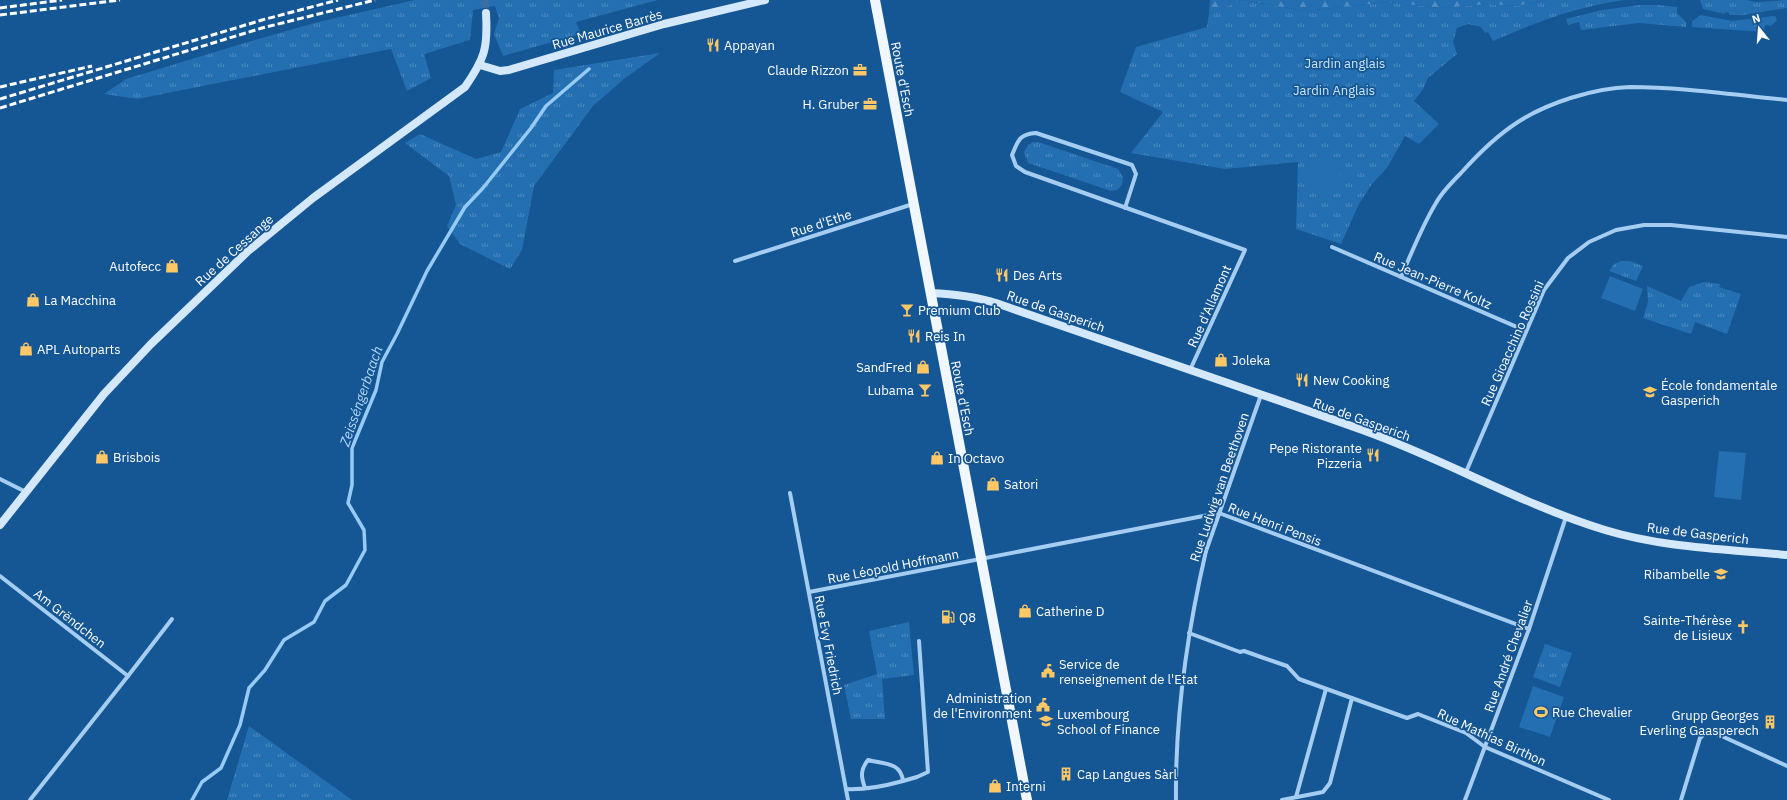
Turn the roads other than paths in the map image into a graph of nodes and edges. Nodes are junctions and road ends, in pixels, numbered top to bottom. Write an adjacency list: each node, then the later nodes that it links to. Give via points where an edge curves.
1 (765, 0): 4 (street, Rue Maurice Barrès, via 664,24 509,70)
2 (875, 0): 6 (main road, Route d'Esch)
3 (486, 13): 4 (street, Rue de Cessange, via 487,41)
4 (480, 65): 18 (street, Rue de Cessange, via 465,87 312,198 247,252 151,344 104,394)
5 (1787, 100): 11 (street, via 1683,89 1628,87 1582,94 1548,107 1518,122 1477,155 1448,186 1436,202)
6 (913, 204): 10 (street, Rue d'Ethe); 12 (main road, Route d'Esch)
7 (1125, 208): 7 (street, via 1136,174 1132,165 1036,133 1028,133 1020,138 1012,156 1016,166 1025,172); 14 (street, Rue d'Allamont, via 1246,250)
8 (1787, 237): 13 (street, Rue Gioacchino Rossini, via 1671,225 1644,225 1616,230 1589,242 1568,258 1544,290)
9 (1332, 247): 11 (street, Rue Jean-Pierre Koltz)
10 (735, 261)
11 (1401, 277): 13 (street, Rue Jean-Pierre Koltz)
12 (930, 293): 14 (street, Rue de Gasperich, via 979,298); 24 (main road, Route d'Esch)
13 (1526, 331): 16 (street, Rue Gioacchino Rossini)
14 (1190, 370): 15 (street, Rue de Gasperich)
15 (1261, 395): 16 (street, Rue de Gasperich, via 1366,431); 20 (street, Rue Ludwig van Beethoven)
16 (1466, 472): 21 (street, Rue de Gasperich)
17 (0, 479): 18 (street)
18 (26, 492): 22 (street, Rue de Cessange)
19 (790, 493): 26 (street, Rue Evy Friedrich)
20 (1219, 513): 24 (street, Rue Henri Pensis); 28 (street, Rue Henri Pensis); 29 (street, Rue Ludwig van Beethoven, via 1206,551)
21 (1566, 517): 23 (street, Rue de Gasperich, via 1607,530 1680,546); 28 (street, Rue André Chevalier)
22 (0, 526)
23 (1787, 555)
24 (981, 559): 26 (street, Rue Léopold Hoffmann); 42 (main road, Route d'Esch)
25 (0, 576): 31 (street, Am Grëndchen)
26 (809, 592): 38 (street, Rue Evy Friedrich)
27 (172, 619): 31 (street)
28 (1529, 629): 34 (street, Rue André Chevalier)
29 (1189, 633): 32 (street, Rue Mathias Birthon, via 1287,666 1299,679); 43 (street, Rue Ludwig van Beethoven, via 1178,725)
30 (919, 641): 36 (street, via 928,772)
31 (128, 676): 40 (street)
32 (1326, 689): 33 (street, Rue Mathias Birthon); 39 (street)
33 (1352, 698): 34 (street, Rue Mathias Birthon, via 1407,718 1418,714 1466,733); 39 (street, via 1330,783 1323,792)
34 (1485, 747): 45 (street, Rue André Chevalier); 46 (street, Rue Mathias Birthon)
35 (1787, 766): 47 (street, via 1715,732 1706,732 1700,738)
36 (903, 781): 37 (street); 37 (street, via 902,772 897,767 868,760 862,768)
37 (865, 788): 38 (street)
38 (846, 789): 41 (street, Rue Evy Friedrich)
39 (1296, 797): 44 (street)
40 (30, 800)
41 (848, 800)
42 (1026, 800)
43 (1176, 800)
44 (1282, 800)
45 (1465, 800)
46 (1609, 800)
47 (1681, 800)

